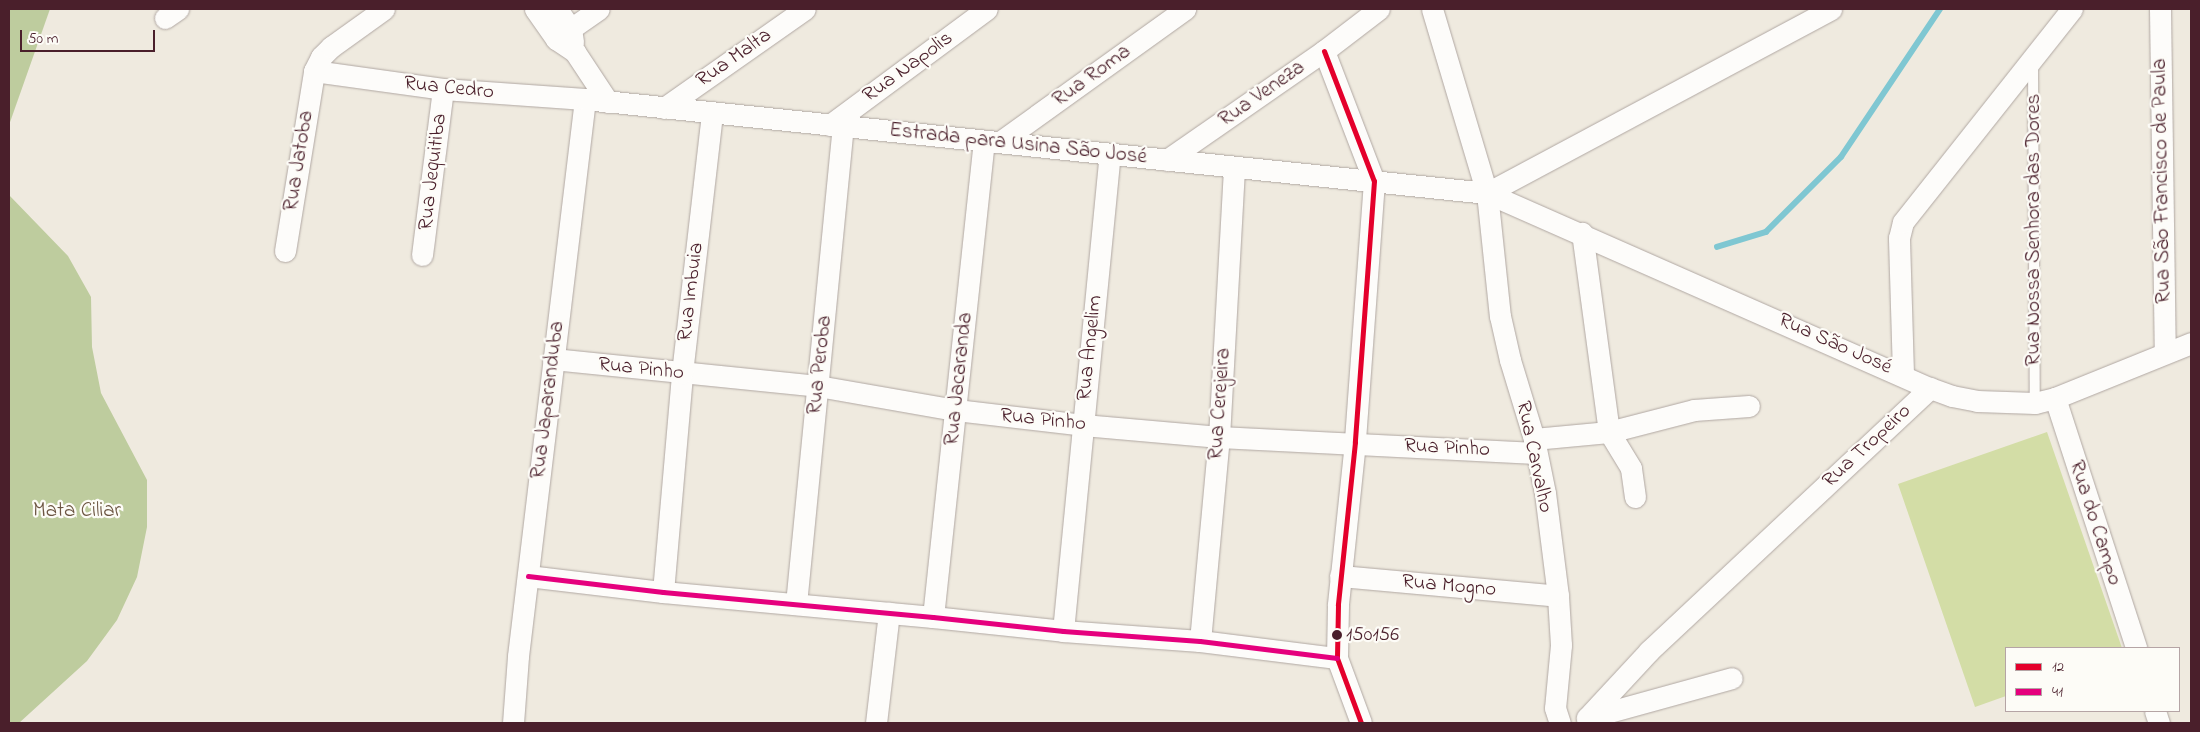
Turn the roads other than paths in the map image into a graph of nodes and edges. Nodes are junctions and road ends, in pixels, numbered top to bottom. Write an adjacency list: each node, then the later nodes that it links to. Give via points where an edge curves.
1 (384, 9): 16 (street, via 331,47)
2 (535, 9): 13 (street)
3 (557, 9): 13 (street)
4 (599, 9): 13 (street)
5 (805, 9): 20 (street, Rua Malta)
6 (987, 9): 22 (street, Rua Napolis)
7 (1184, 9): 23 (street, Rua Roma)
8 (1379, 9): 14 (street, Rua Veneza)
9 (1432, 9): 28 (street, Rua Carvalho)
10 (1831, 9): 28 (street)
11 (2072, 9): 15 (street)
12 (2160, 9): 33 (street, Rua São Francisco de Paula)
13 (563, 34): 19 (street)
14 (1324, 51): 25 (street, Rua Veneza); 27 (street)
15 (2033, 56): 36 (street, via 1903,222 1899,238); 39 (lane, Rua Nossa Senhora das Dores)
16 (314, 71): 17 (street, Rua Cedro); 30 (street, Rua Jatoba)
17 (443, 89): 18 (street, Rua Cedro); 31 (street, Rua Jequitiba)
18 (586, 99): 19 (street); 34 (street, Rua Japaranduba)
19 (608, 102): 20 (street, Estrada para Usina São José)
20 (664, 108): 21 (street, Estrada para Usina São José)
21 (712, 113): 22 (street, Estrada para Usina São José); 35 (street, Rua Imbuia)
22 (836, 126): 23 (street, Estrada para Usina São José); 37 (street, Rua Peroba)
23 (992, 142): 24 (street, Estrada para Usina São José); 41 (street, Rua Jacaranda)
24 (1110, 154): 25 (street, Estrada para Usina São José); 42 (street, Rua Angelim)
25 (1167, 160): 26 (street, Estrada para Usina São José)
26 (1234, 167): 27 (street, Estrada para Usina São José); 44 (street, Rua Cerejeira)
27 (1374, 181): 28 (street, Estrada para Usina São José); 45 (street)
28 (1487, 193): 29 (street, Rua São José); 46 (street, Rua Carvalho, via 1500,316)
29 (1582, 233): 36 (street, Rua São José); 43 (street)
30 (285, 251)
31 (422, 255)
32 (2191, 342): 33 (street, Rua São José)
33 (2165, 352): 39 (street, Rua São José)
34 (553, 360): 35 (street, Rua Pinho); 48 (street, Rua Japaranduba)
35 (682, 374): 37 (street, Rua Pinho); 50 (street, Rua Imbuia)
36 (1903, 374): 38 (street, Rua São José)
37 (818, 386): 41 (street, Rua Pinho); 52 (street, Rua Peroba)
38 (1930, 388): 39 (street, Rua São José, via 1976,401); 60 (street, Rua Tropeiro, via 1649,650)
39 (2045, 401): 57 (street, Rua do Campo)
40 (1749, 406): 43 (street, Rua Pinho, via 1694,410)
41 (956, 410): 42 (street, Rua Pinho); 54 (street, Rua Jacaranda)
42 (1083, 425): 44 (street, Rua Pinho); 55 (street, Rua Angelim)
43 (1610, 432): 46 (street, Rua Pinho); 47 (street, via 1631,468)
44 (1219, 437): 45 (street, Rua Pinho); 56 (street, Rua Cerejeira)
45 (1355, 442): 46 (street, Rua Pinho); 49 (street)
46 (1535, 446): 51 (street, Rua Carvalho, via 1545,493)
47 (1635, 497)
48 (528, 576): 50 (street); 61 (street, Rua Japaranduba)
49 (1340, 576): 51 (street, Rua Mogno); 58 (street)
50 (663, 592): 52 (street)
51 (1558, 596): 64 (street, Rua Carvalho, via 1561,645 1555,708)
52 (796, 604): 53 (street)
53 (889, 613): 54 (street); 62 (street)
54 (933, 617): 55 (street)
55 (1062, 631): 56 (street)
56 (1200, 641): 58 (street)
57 (2136, 647)
58 (1337, 658): 63 (street)
59 (1732, 678): 60 (street)
60 (1586, 721)
61 (513, 723)
62 (876, 723)
63 (1361, 723)
64 (1560, 723)

